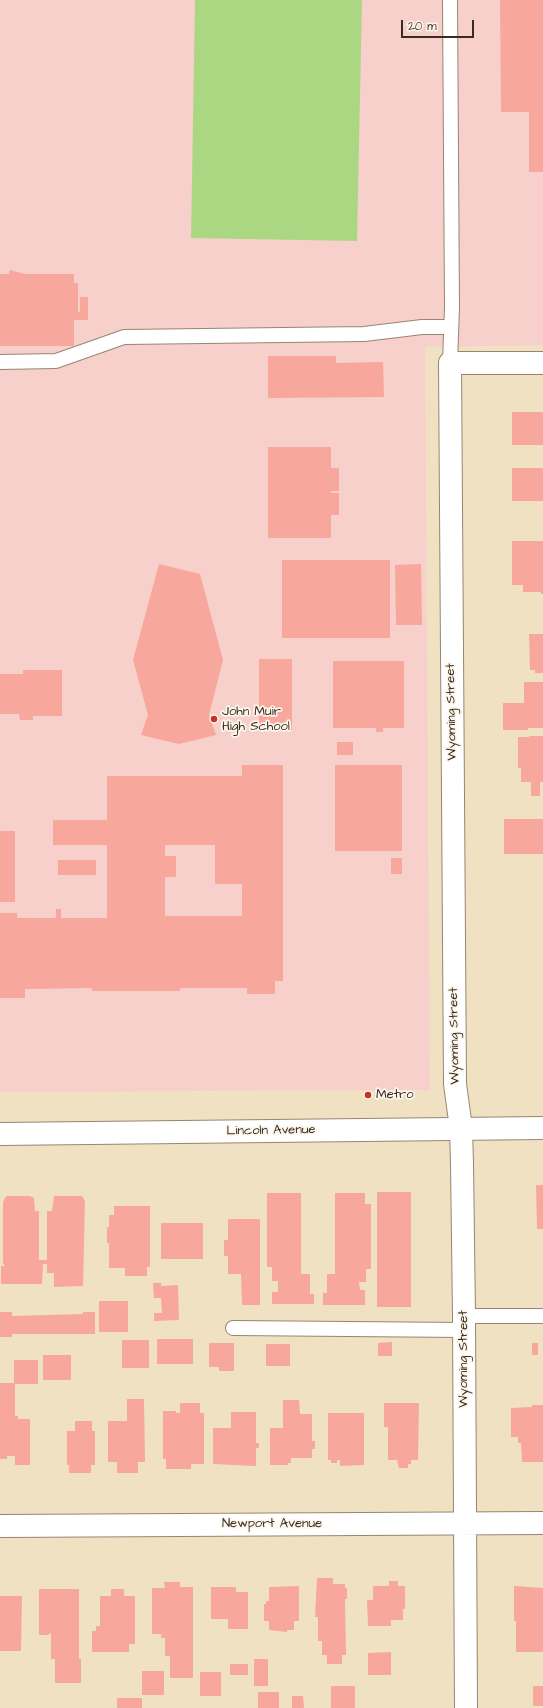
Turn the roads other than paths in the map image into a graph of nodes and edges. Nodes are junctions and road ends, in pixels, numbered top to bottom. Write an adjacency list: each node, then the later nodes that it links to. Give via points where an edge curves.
1 (450, 0): 2 (lane)
2 (452, 327): 3 (lane, via 422,327 364,334 124,337 56,361); 4 (lane)
3 (0, 362)
4 (450, 363): 5 (street); 6 (street, Wyoming Street, via 455,1084)
5 (543, 363)
6 (461, 1128): 7 (street, Lincoln Avenue); 8 (street, Lincoln Avenue); 10 (street, Wyoming Street)
7 (543, 1128)
8 (0, 1134)
9 (543, 1316): 10 (lane)
10 (464, 1323): 11 (lane); 12 (street, Wyoming Street)
11 (233, 1328)
12 (464, 1523): 13 (street, Newport Avenue); 14 (street, Newport Avenue); 15 (street, Wyoming Street)
13 (543, 1523)
14 (0, 1526)
15 (466, 1708)

